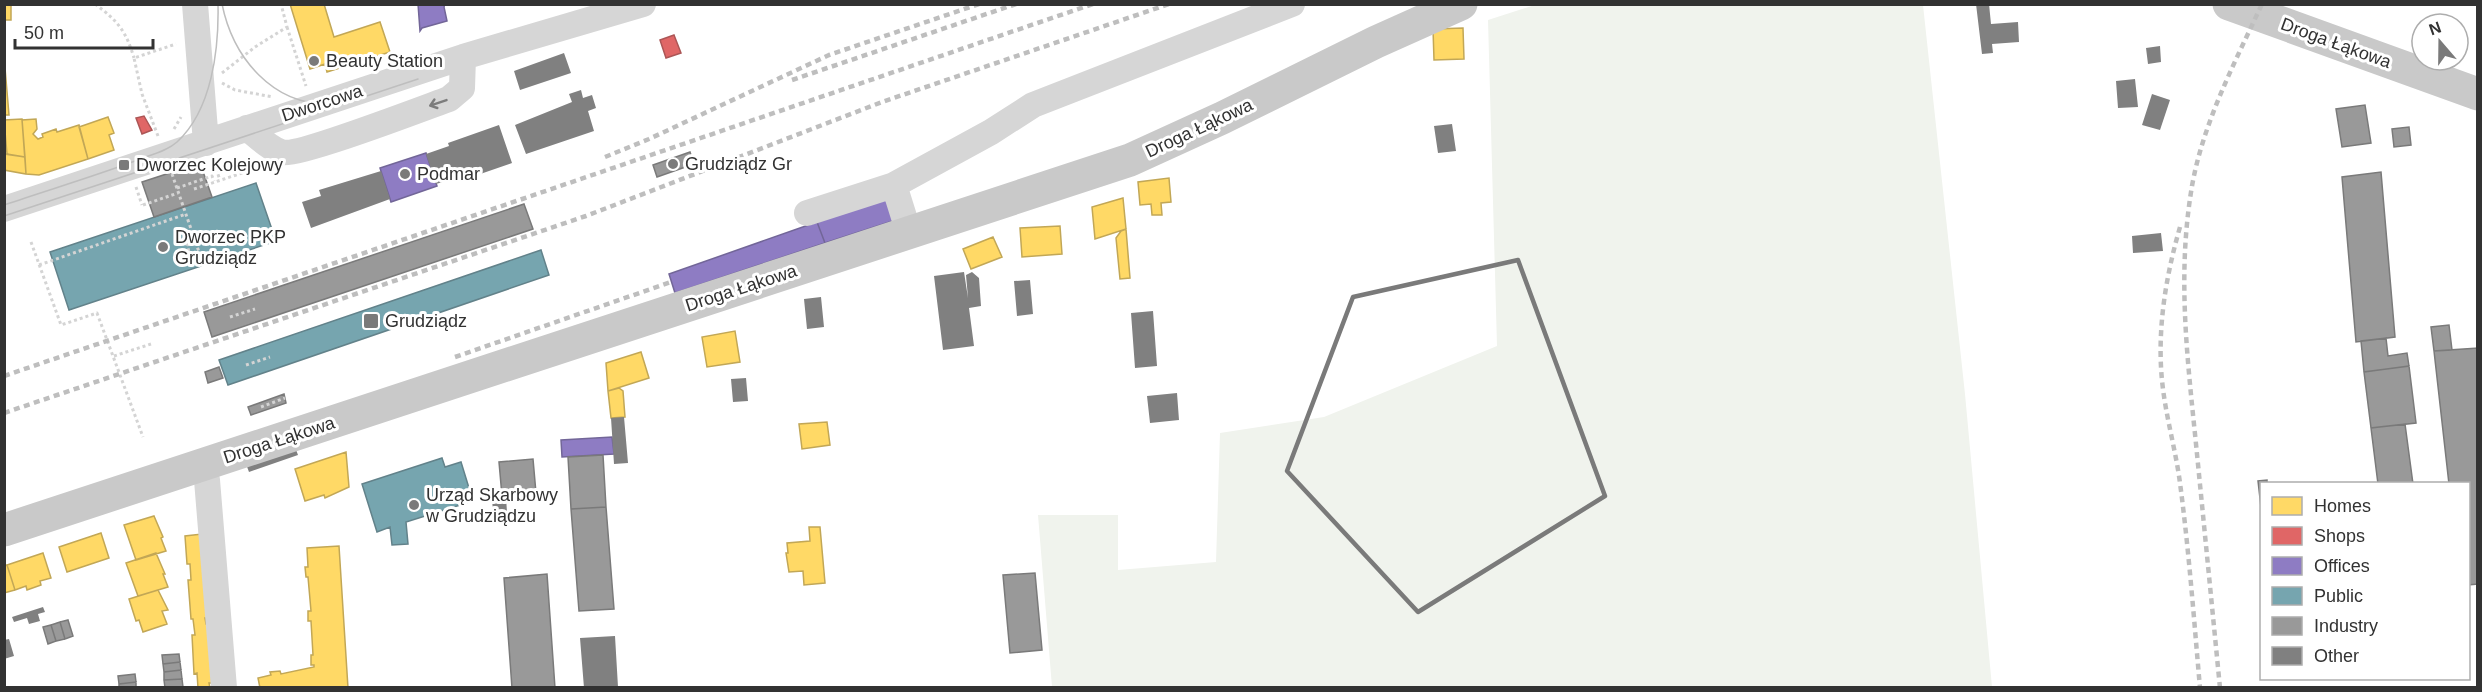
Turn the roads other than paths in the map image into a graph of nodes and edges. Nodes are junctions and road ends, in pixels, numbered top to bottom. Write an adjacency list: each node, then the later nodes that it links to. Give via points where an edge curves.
1 (195, 4): 9 (street)
2 (643, 4): 6 (street, Dworcowa)
3 (1292, 4): 10 (street, via 1033,105)
4 (1461, 4): 13 (main road, Droga Łąkowa, via 1130,160)
5 (2229, 4): 7 (main road, Droga Łąkowa)
6 (463, 57): 8 (street, Dworcowa); 8 (street, one-way to 8, via 462,88 449,99 337,139 282,152)
7 (2478, 94)
8 (247, 128): 9 (street, Dworcowa)
9 (206, 143): 11 (street, Dworcowa)
10 (894, 185): 12 (street); 13 (street)
11 (4, 209)
12 (807, 213)
13 (909, 233): 14 (main road, Droga Łąkowa)
14 (202, 465): 15 (main road, Droga Łąkowa); 16 (street, via 207,480)
15 (4, 530)
16 (224, 687)

